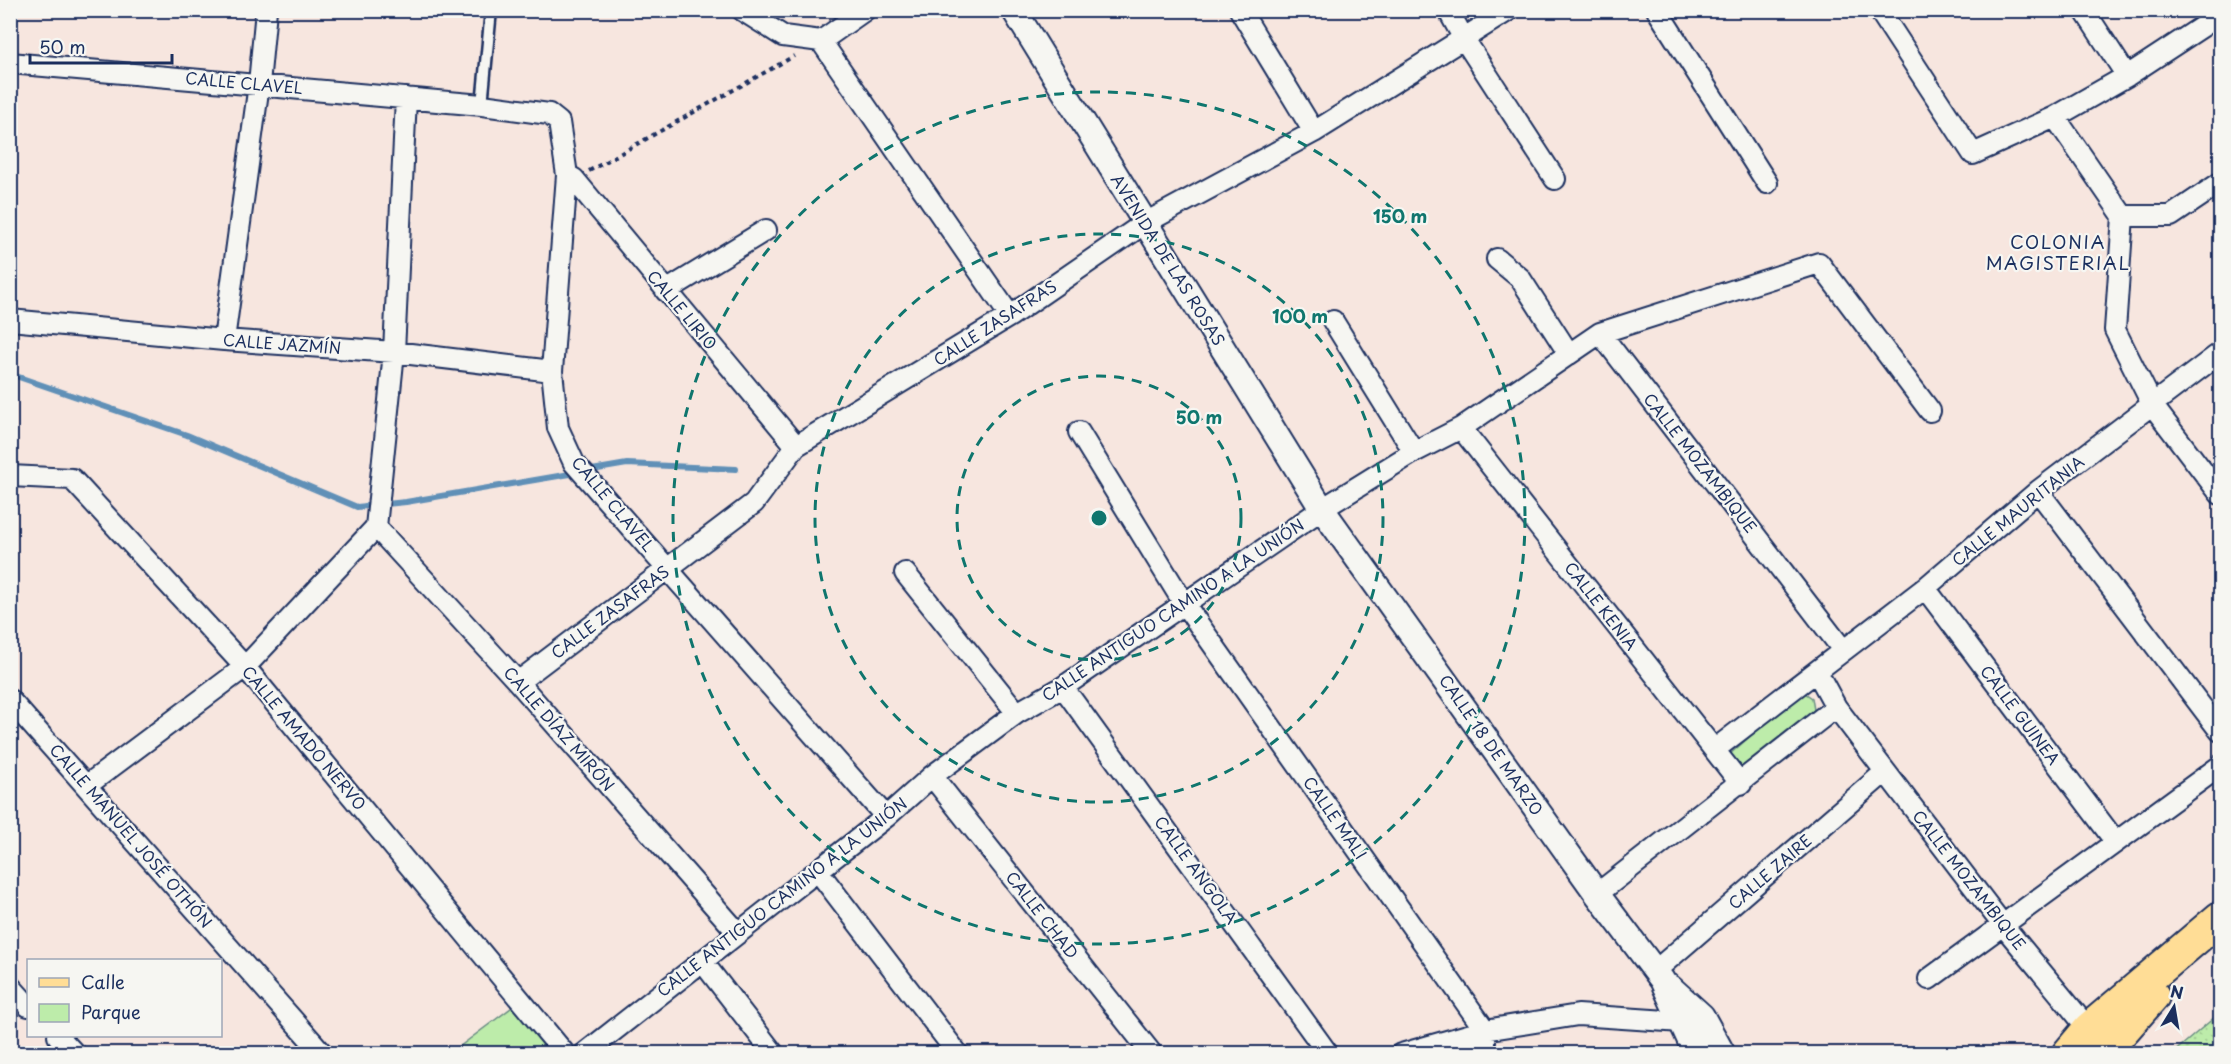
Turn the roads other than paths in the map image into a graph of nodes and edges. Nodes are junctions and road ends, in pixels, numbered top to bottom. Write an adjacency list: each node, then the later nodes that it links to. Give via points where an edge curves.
1 (266, 10): 17 (street)
2 (490, 10): 19 (lane)
3 (742, 10): 14 (street, via 783,36)
4 (865, 10): 14 (street)
5 (1014, 10): 27 (street, AVENIDA DE LAS ROSAS)
6 (1240, 10): 21 (street)
7 (1448, 10): 13 (street)
8 (1509, 10): 13 (street, CALLE ZASAFRAS)
9 (1657, 10): 24 (street)
10 (1880, 10): 20 (street, via 1973,154)
11 (2084, 10): 16 (street)
12 (2220, 15): 16 (street)
13 (1464, 39): 21 (street, CALLE ZASAFRAS); 23 (street)
14 (821, 41): 31 (street)
15 (10, 63): 17 (street, CALLE CLAVEL)
16 (2127, 76): 20 (street)
17 (259, 84): 18 (street, CALLE CLAVEL); 35 (street)
18 (406, 98): 19 (street, CALLE CLAVEL); 36 (street)
19 (482, 105): 22 (street, CALLE CLAVEL, via 549,114 559,122)
20 (2055, 117): 26 (street)
21 (1314, 132): 27 (street, CALLE ZASAFRAS)
22 (570, 177): 30 (street, CALLE LIRIO); 39 (street, CALLE CLAVEL)
23 (1556, 179)
24 (1767, 183)
25 (2220, 183): 26 (street, via 2171,216)
26 (2122, 216): 40 (street, via 2115,330)
27 (1145, 223): 31 (street, CALLE ZASAFRAS); 49 (street, AVENIDA DE LAS ROSAS)
28 (766, 230): 30 (street)
29 (1497, 259): 38 (street, via 1520,278)
30 (666, 291): 44 (street, CALLE LIRIO)
31 (1010, 316): 44 (street, CALLE ZASAFRAS)
32 (10, 320): 35 (street, CALLE JAZMÍN)
33 (1333, 321): 45 (street)
34 (1600, 333): 38 (street, CALLE ANTIGUO CAMINO A LA UNIÓN); 41 (street, CALLE ANTIGUO CAMINO A LA UNIÓN, via 1819,263); 55 (street, CALLE MOZAMBIQUE)
35 (224, 340): 36 (street, CALLE JAZMÍN)
36 (394, 352): 39 (street, CALLE JAZMÍN); 50 (street)
37 (2220, 353): 40 (street, CALLE MAURITANIA)
38 (1569, 354): 42 (street, CALLE ANTIGUO CAMINO A LA UNIÓN)
39 (552, 371): 51 (street, CALLE CLAVEL, via 558,428 574,463)
40 (2153, 406): 47 (street, CALLE MAURITANIA); 48 (street)
41 (1930, 411)
42 (1461, 428): 45 (street, CALLE ANTIGUO CAMINO A LA UNIÓN); 64 (street, CALLE KENIA)
43 (1079, 432): 54 (street)
44 (796, 446): 51 (street, CALLE ZASAFRAS, via 754,503)
45 (1414, 452): 49 (street, CALLE ANTIGUO CAMINO A LA UNIÓN)
46 (10, 476): 56 (street, CALLE AMADO NERVO, via 72,479)
47 (2038, 491): 53 (street, CALLE MAURITANIA); 63 (street)
48 (2220, 494)
49 (1322, 509): 54 (street, CALLE ANTIGUO CAMINO A LA UNIÓN); 73 (street, CALLE 18 DE MARZO)
50 (376, 527): 56 (street); 58 (street, CALLE DÍAZ MIRÓN)
51 (668, 569): 58 (street, CALLE ZASAFRAS); 70 (street, CALLE CLAVEL)
52 (905, 573): 62 (street)
53 (1925, 588): 55 (street, CALLE MAURITANIA); 71 (street, CALLE GUINEA)
54 (1185, 605): 59 (street, CALLE ANTIGUO CAMINO A LA UNIÓN); 81 (street, CALLE MALI)
55 (1843, 650): 57 (street, CALLE MAURITANIA)
56 (245, 667): 69 (street); 86 (street, CALLE AMADO NERVO)
57 (1817, 672): 61 (street); 64 (street, CALLE MAURITANIA)
58 (518, 682): 76 (street, CALLE DÍAZ MIRÓN)
59 (1063, 687): 62 (street, CALLE ANTIGUO CAMINO A LA UNIÓN); 91 (street, CALLE ANGOLA)
60 (10, 700): 69 (street, CALLE MANUEL JOSÉ OTHÓN)
61 (1836, 707): 66 (street, CALLE MOZAMBIQUE); 68 (street)
62 (1017, 713): 67 (street, CALLE ANTIGUO CAMINO A LA UNIÓN)
63 (2220, 730)
64 (1714, 750): 68 (street, CALLE KENIA)
65 (2220, 766): 71 (street)
66 (1886, 772): 75 (street, CALLE MOZAMBIQUE); 78 (street, CALLE ZAIRE)
67 (932, 776): 70 (street, CALLE ANTIGUO CAMINO A LA UNIÓN); 90 (street, CALLE CHAD)
68 (1740, 784): 73 (street)
69 (86, 786): 85 (street, CALLE MANUEL JOSÉ OTHÓN)
70 (886, 817): 72 (street, CALLE ANTIGUO CAMINO A LA UNIÓN)
71 (2115, 841): 75 (street)
72 (818, 871): 76 (street, CALLE ANTIGUO CAMINO A LA UNIÓN); 89 (street)
73 (1597, 894): 78 (street, CALLE 18 DE MARZO)
74 (2220, 920): 83 (main road)
75 (2002, 924): 79 (street); 83 (street, CALLE MOZAMBIQUE)
76 (738, 933): 77 (street, CALLE ANTIGUO CAMINO A LA UNIÓN)
77 (702, 961): 87 (street, CALLE ANTIGUO CAMINO A LA UNIÓN); 88 (street)
78 (1658, 976): 80 (street, CALLE 18 DE MARZO)
79 (1929, 979)
80 (1692, 1019): 81 (street, via 1578,1015); 94 (street, CALLE 18 DE MARZO); 95 (street, CALLE 18 DE MARZO)
81 (1485, 1030): 92 (street); 93 (street)
82 (60, 1037): 84 (street)
83 (2099, 1044): 96 (main road)
84 (75, 1053)
85 (322, 1053)
86 (565, 1053)
87 (584, 1053)
88 (774, 1053)
89 (958, 1053)
90 (1152, 1053)
91 (1328, 1053)
92 (1401, 1053)
93 (1485, 1053)
94 (1696, 1053)
95 (1723, 1053)
96 (2068, 1053)

